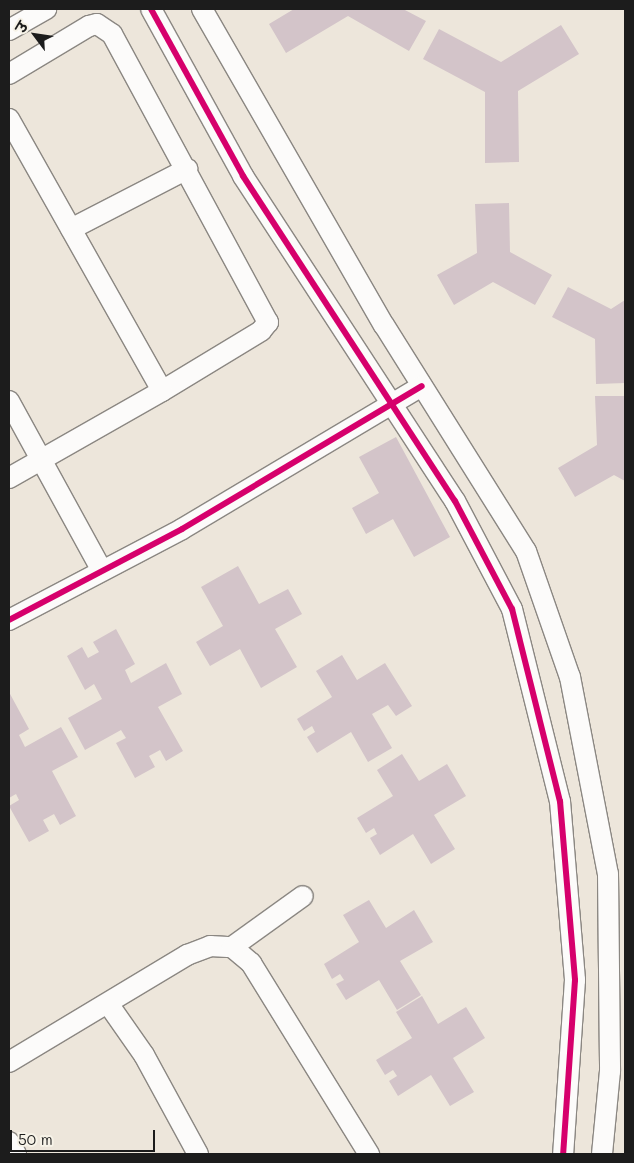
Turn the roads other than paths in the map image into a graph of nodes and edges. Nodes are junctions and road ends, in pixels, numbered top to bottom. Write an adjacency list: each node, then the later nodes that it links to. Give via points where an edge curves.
1 (46, 9): 4 (street)
2 (151, 9): 12 (street, via 243,176)
3 (202, 9): 9 (street)
4 (9, 30)
5 (9, 74): 7 (street, via 89,26 104,27)
6 (9, 119): 8 (street)
7 (187, 169): 8 (street); 10 (street, via 268,322 260,331)
8 (71, 229): 10 (street)
9 (422, 386): 12 (street); 26 (street, via 526,551 570,677 608,874 610,1070)
10 (162, 391): 13 (street)
11 (9, 401): 13 (street)
12 (393, 406): 15 (street, via 182,529); 25 (street, via 455,501 512,609 560,801 574,980)
13 (42, 459): 14 (street); 15 (street)
14 (9, 478)
15 (101, 569): 16 (street)
16 (9, 620)
17 (303, 896): 18 (street)
18 (232, 947): 19 (street, via 210,946 187,956); 24 (street, via 251,964)
19 (109, 1005): 20 (street); 23 (street, via 144,1055)
20 (9, 1062)
21 (9, 1142): 22 (street)
22 (16, 1154)
23 (198, 1154)
24 (369, 1154)
25 (563, 1154)
26 (602, 1154)

